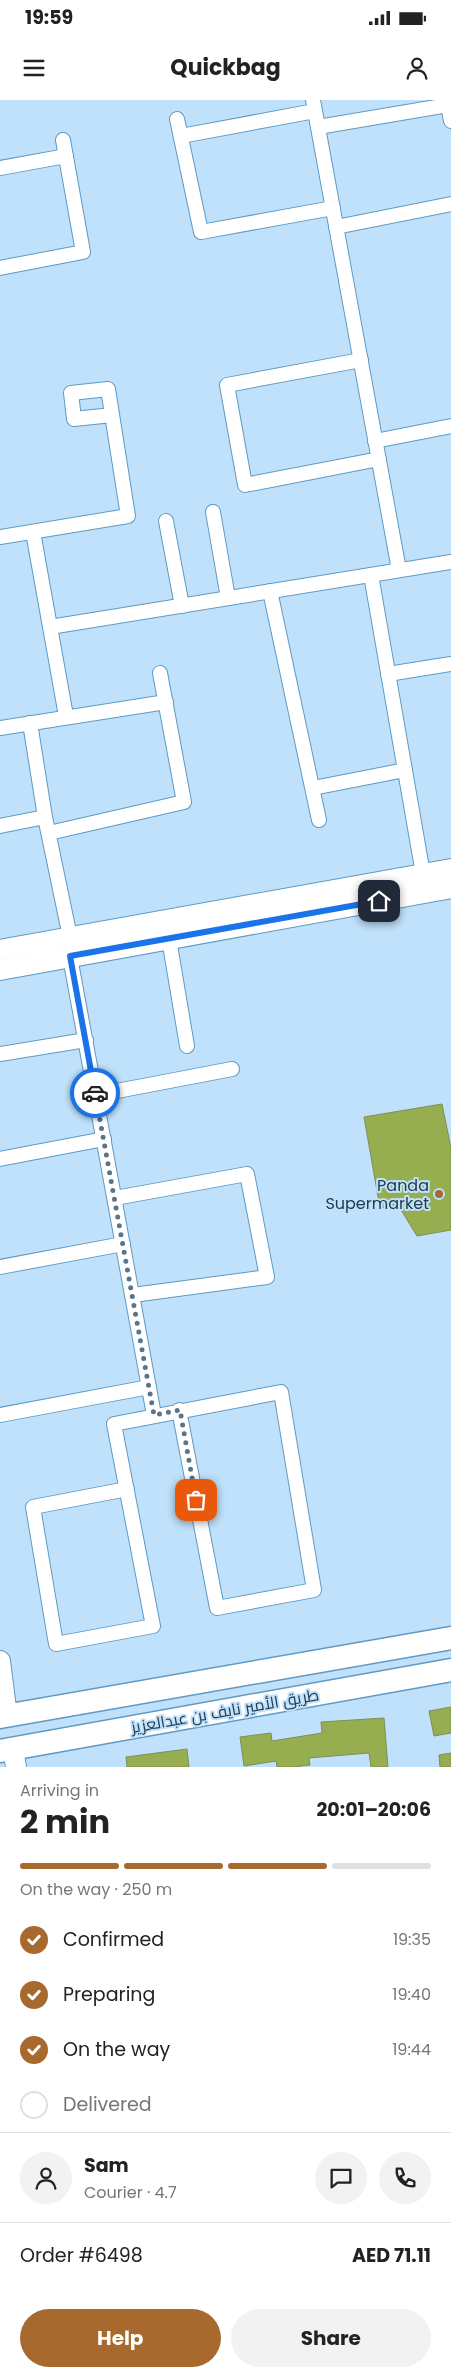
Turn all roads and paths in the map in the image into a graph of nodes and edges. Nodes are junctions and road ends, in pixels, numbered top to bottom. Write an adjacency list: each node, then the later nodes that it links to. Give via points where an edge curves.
1 (414, 105): 4 (street, via 448,105); 5 (street)
2 (314, 106): 5 (street); 6 (street)
3 (177, 119): 6 (street)
4 (451, 121)
5 (318, 128): 11 (street)
6 (181, 136): 11 (street, via 201,232)
7 (63, 140): 8 (street)
8 (66, 156): 9 (street); 13 (street, via 83,252)
9 (0, 168)
10 (451, 204): 12 (street)
11 (333, 208): 12 (street)
12 (336, 227): 14 (street)
13 (0, 268)
14 (361, 360): 17 (street); 18 (street, via 227,385 245,485)
15 (112, 415): 21 (street, via 128,516)
16 (451, 426): 17 (street)
17 (375, 441): 18 (street)
18 (378, 459): 24 (street)
19 (213, 512): 27 (street)
20 (166, 521): 28 (street)
21 (33, 532): 22 (street); 29 (street)
22 (0, 537)
23 (451, 562): 24 (street)
24 (399, 570): 25 (street)
25 (371, 575): 26 (street); 32 (street)
26 (270, 591): 27 (street); 38 (street)
27 (228, 598): 28 (street)
28 (182, 606): 29 (street)
29 (50, 627): 34 (street)
30 (451, 665): 32 (street)
31 (160, 673): 33 (street)
32 (388, 674): 37 (street)
33 (166, 702): 34 (street); 42 (street, via 184,802)
34 (66, 716): 35 (street)
35 (30, 723): 36 (street); 39 (street)
36 (0, 728)
37 (405, 770): 38 (street); 44 (street)
38 (313, 788): 40 (street)
39 (45, 817): 41 (street); 42 (street)
40 (319, 820)
41 (0, 826)
42 (49, 833): 47 (street)
43 (451, 869): 44 (street)
44 (423, 874): 47 (street)
45 (451, 888): 46 (street)
46 (169, 939): 47 (street); 51 (street)
47 (70, 947): 48 (street); 49 (street); 50 (street)
48 (0, 950)
49 (0, 970)
50 (86, 1040): 52 (street); 54 (street)
51 (187, 1046)
52 (0, 1054)
53 (232, 1069): 54 (street)
54 (96, 1095): 55 (street)
55 (104, 1139): 56 (street); 57 (street)
56 (0, 1159)
57 (115, 1198): 58 (street); 60 (street, via 247,1174 267,1277)
58 (123, 1244): 59 (street); 60 (street)
59 (0, 1267)
60 (133, 1295): 61 (street)
61 (149, 1387): 63 (street); 64 (street)
62 (180, 1410): 62 (street, via 217,1608 314,1590 281,1392); 64 (street)
63 (0, 1415)
64 (154, 1415): 65 (street, via 114,1424)
65 (127, 1490): 65 (street, via 33,1507 56,1644 153,1626)
66 (451, 1638): 69 (main road, طريق الأمير نايف بن عبدالعزيز)
67 (1, 1666): 71 (street)
68 (451, 1670): 70 (main road, طريق الأمير نايف بن عبدالعزيز)
69 (231, 1676): 70 (main road, via 223,1683 220,1693 222,1703); 71 (main road, طريق الأمير نايف بن عبدالعزيز)
70 (230, 1710): 72 (main road, طريق الأمير نايف بن عبدالعزيز)
71 (4, 1716)
72 (10, 1756)

